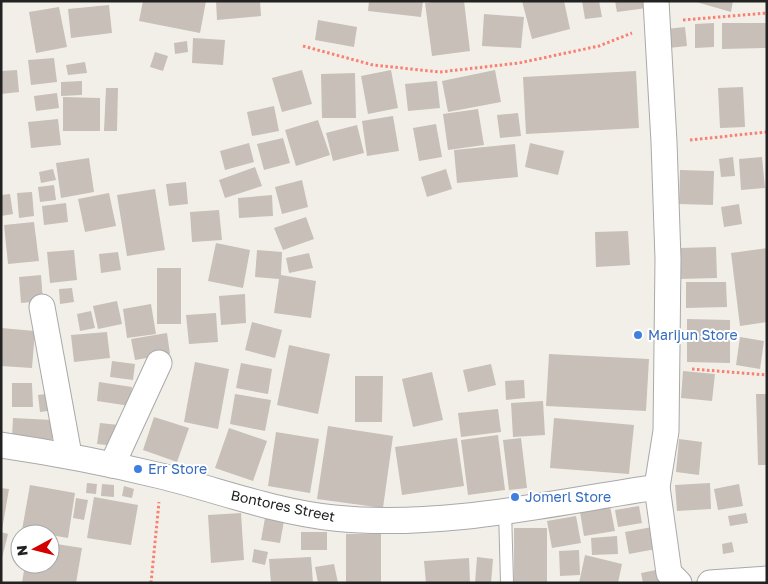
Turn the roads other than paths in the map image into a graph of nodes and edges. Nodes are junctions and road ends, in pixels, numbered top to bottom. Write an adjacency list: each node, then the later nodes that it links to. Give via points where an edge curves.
1 (656, 12): 7 (street, via 668,259 666,431)
2 (42, 306): 5 (street)
3 (159, 363): 6 (street)
4 (1, 445): 5 (street, Bontores Street)
5 (69, 455): 6 (street, Bontores Street)
6 (112, 465): 8 (street, Bontores Street, via 333,518 410,522)
7 (657, 487): 8 (street, Bontores Street); 11 (street, via 669,573)
8 (505, 510): 10 (lane)
9 (767, 579): 12 (street)
10 (507, 583)
11 (679, 583)
12 (710, 583)

